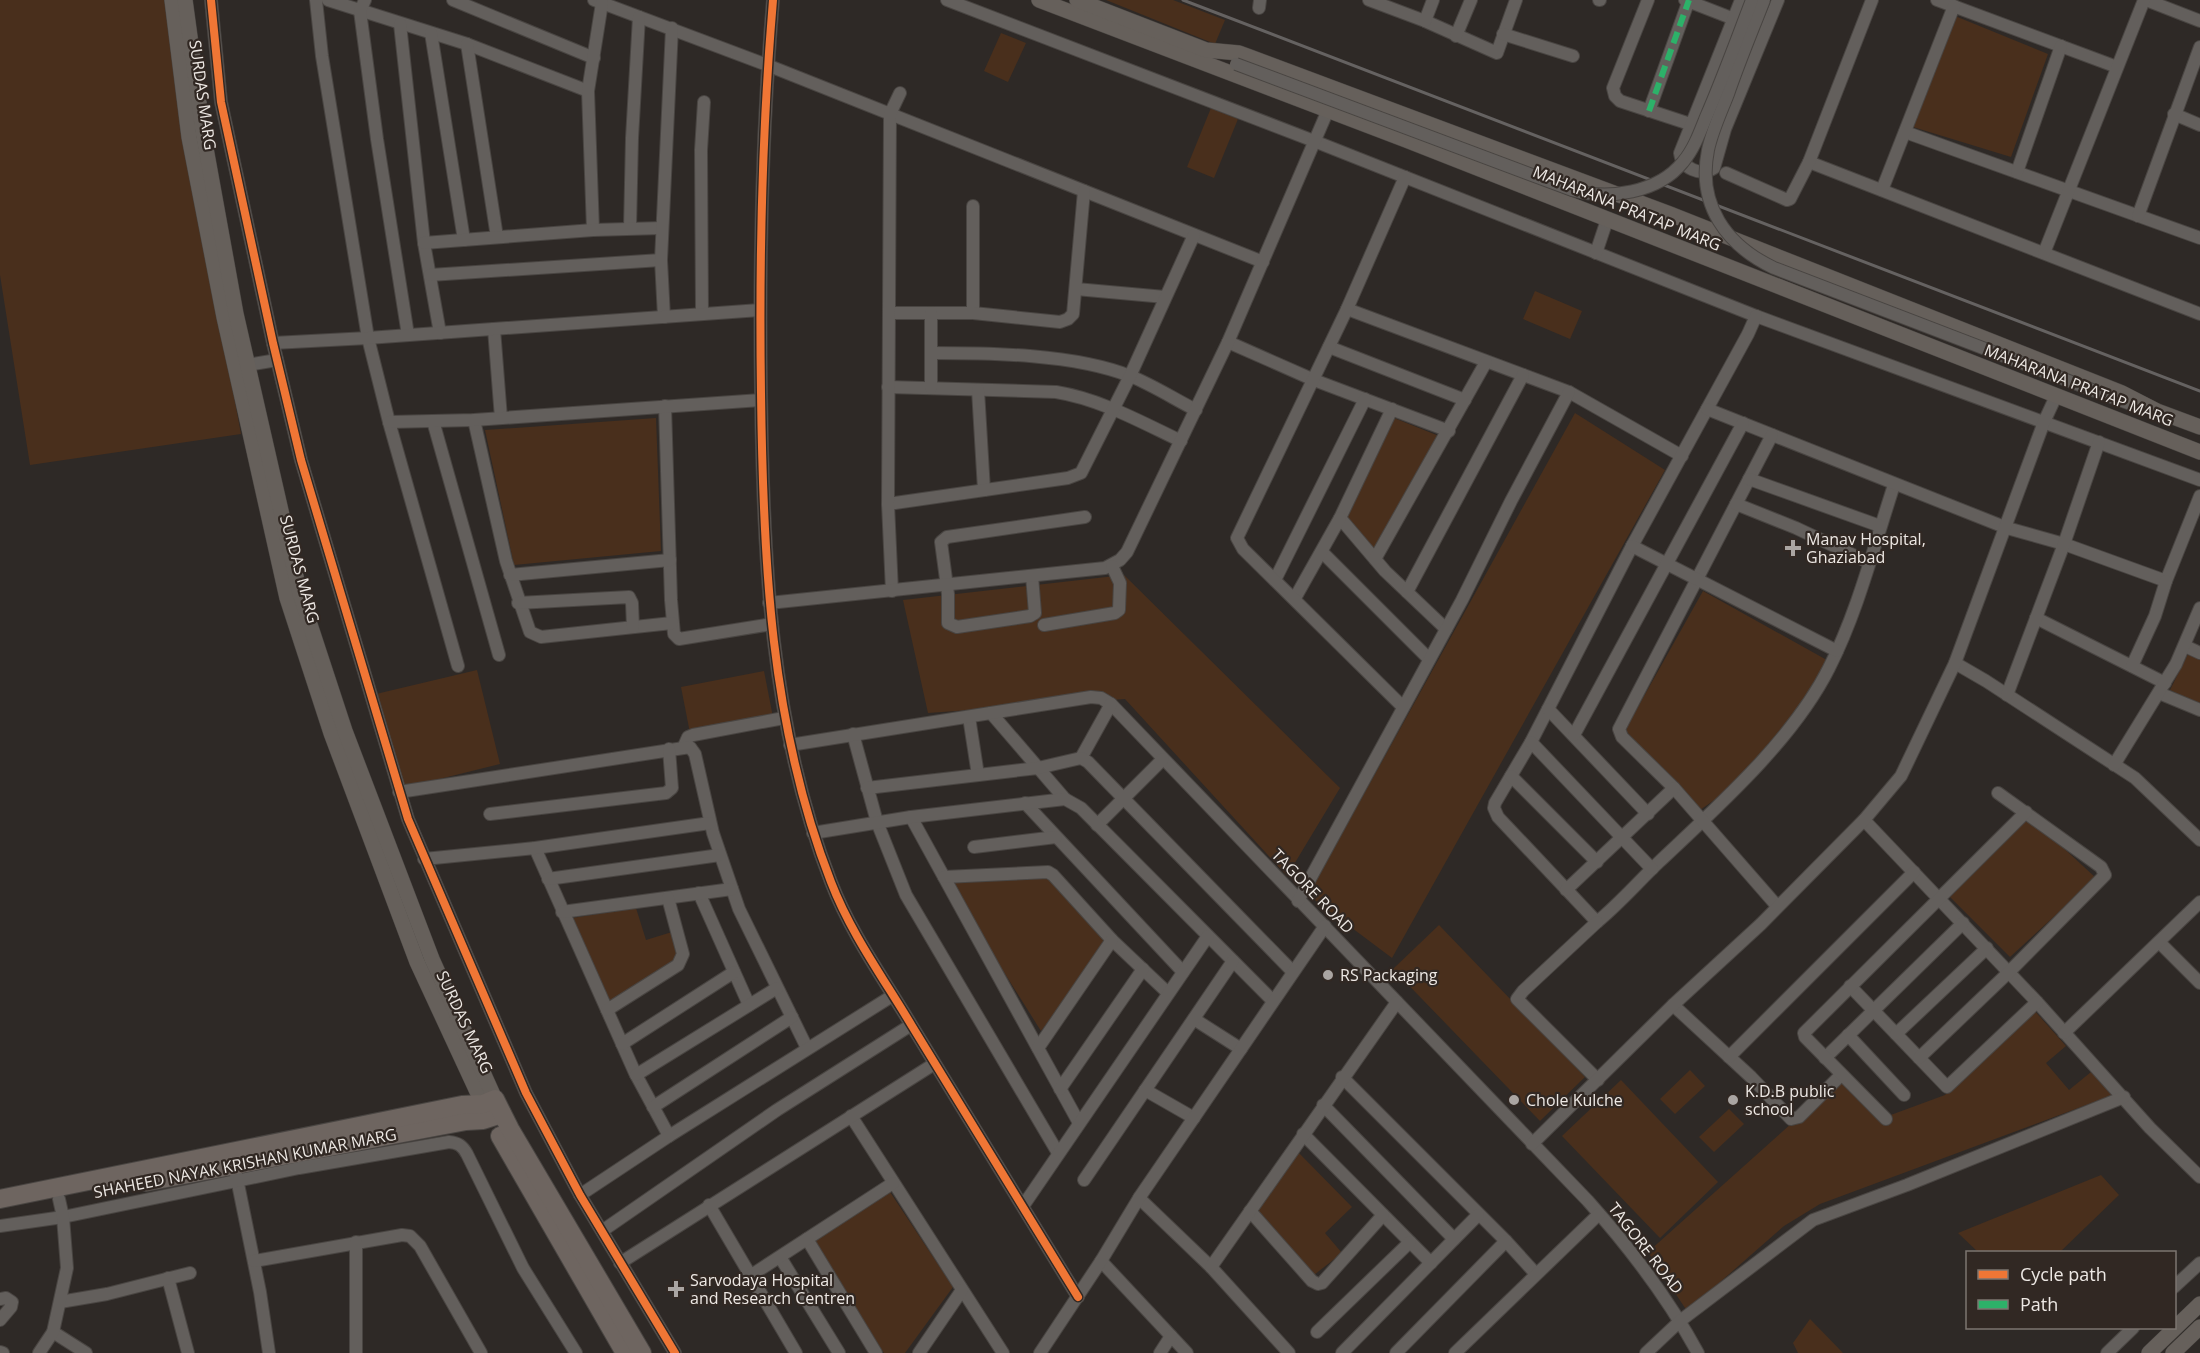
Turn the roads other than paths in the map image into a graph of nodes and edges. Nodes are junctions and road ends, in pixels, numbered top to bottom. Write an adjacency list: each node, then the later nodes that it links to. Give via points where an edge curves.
1 (172, 0): 130 (main road, SURDAS MARG, via 189,137 224,317)
2 (185, 0): 102 (main road, SURDAS MARG, via 203,132)
3 (211, 0): 97 (street, via 221,102)
4 (316, 0): 95 (street)
5 (328, 0): 25 (street)
6 (453, 0): 41 (street)
7 (772, 0): 42 (street)
8 (946, 0): 55 (street)
9 (1039, 0): 47 (main road, MAHARANA PRATAP MARG)
10 (1077, 0): 39 (main road, MAHARANA PRATAP MARG)
11 (1369, 0): 29 (street)
12 (1433, 0): 29 (street)
13 (1471, 0): 35 (street)
14 (1516, 0): 34 (street)
15 (1648, 0): 48 (street, via 1613,88 1620,101)
16 (1687, 0): 28 (street); 48 (street)
17 (1741, 0): 28 (street)
18 (1752, 0): 39 (street, bridge, via 1713,102 1683,162 1650,186 1622,193 1588,194 1572,190 1236,64)
19 (1764, 0): 125 (street, bridge, via 1708,151 1708,191 1729,237 1773,267)
20 (1778, 0): 54 (street)
21 (1872, 0): 56 (street)
22 (1937, 0): 26 (street)
23 (2145, 0): 30 (street); 43 (street)
24 (598, 2): 27 (street); 41 (street)
25 (363, 6): 31 (street); 94 (street, via 377,139)
26 (1954, 6): 37 (street); 53 (street)
27 (639, 16): 32 (street); 68 (street)
28 (1734, 19): 51 (street)
29 (1425, 21): 35 (street)
30 (2200, 21)
31 (400, 24): 33 (street); 75 (street)
32 (672, 28): 42 (street); 69 (street)
33 (431, 33): 36 (street); 74 (street)
34 (1503, 34): 35 (street, via 1497,53); 40 (street)
35 (1456, 36)
36 (467, 44): 44 (street); 72 (street)
37 (2061, 46): 43 (street); 57 (street)
38 (2200, 47): 50 (street)
39 (1213, 51): 60 (main road, MAHARANA PRATAP MARG, via 1239,53)
40 (1573, 56)
41 (594, 58): 44 (street)
42 (767, 64): 49 (street); 84 (street)
43 (2117, 67): 63 (street)
44 (588, 91): 70 (street)
45 (900, 93): 49 (street)
46 (704, 102): 88 (street)
47 (1328, 110): 55 (street); 65 (main road, MAHARANA PRATAP MARG)
48 (1650, 111): 51 (street)
49 (890, 114): 62 (street); 85 (street)
50 (2174, 114): 52 (street); 66 (street)
51 (1691, 124): 54 (street); 54 (street, via 1680,153 1691,170 1714,168)
52 (2200, 125)
53 (1905, 132): 57 (street); 61 (street)
54 (1723, 134)
55 (1314, 141): 59 (street); 79 (street)
56 (1809, 162): 58 (street, via 1787,200); 61 (street)
57 (2017, 172): 63 (street)
58 (1726, 173)
59 (1405, 177): 76 (street); 83 (street)
60 (1589, 184): 65 (main road); 125 (main road, MAHARANA PRATAP MARG, via 2111,388)
61 (1882, 190): 77 (street)
62 (1084, 191): 71 (street); 81 (street)
63 (2068, 191): 66 (street); 77 (street)
64 (973, 206): 87 (street)
65 (1581, 209): 67 (main road, MAHARANA PRATAP MARG)
66 (2138, 216): 73 (street)
67 (1607, 220): 76 (street); 110 (main road, MAHARANA PRATAP MARG)
68 (630, 228): 69 (street); 70 (street)
69 (662, 228): 78 (street)
70 (593, 230): 72 (street)
71 (1194, 235): 79 (street); 82 (street)
72 (497, 237): 74 (street)
73 (2200, 238)
74 (464, 240): 75 (street)
75 (424, 243): 80 (street)
76 (1596, 253): 90 (street)
77 (2043, 253): 89 (street)
78 (661, 260): 80 (street); 91 (street)
79 (1263, 262): 96 (street)
80 (430, 275): 93 (street)
81 (1076, 289): 82 (street); 87 (street, via 1073,314 1060,322)
82 (1165, 297): 104 (street)
83 (1347, 309): 98 (street); 101 (street)
84 (760, 310): 88 (street); 112 (street)
85 (889, 313): 86 (street); 106 (street)
86 (931, 313): 87 (street); 99 (street)
87 (973, 313)
88 (702, 314): 91 (street)
89 (2200, 314)
90 (1756, 316): 117 (street); 122 (street)
91 (664, 317): 92 (street)
92 (494, 329): 93 (street); 119 (street)
93 (440, 333): 94 (street)
94 (408, 335): 95 (street)
95 (368, 338): 97 (street); 123 (street)
96 (1228, 342): 105 (street); 118 (street)
97 (273, 343): 100 (street)
98 (1329, 347): 105 (street); 113 (street)
99 (931, 353): 104 (street, via 1076,361); 107 (street)
100 (277, 360): 102 (street); 201 (street, via 301,460)
101 (1486, 362): 103 (street); 113 (street)
102 (247, 365): 130 (main road, SURDAS MARG)
103 (1522, 375): 109 (street); 159 (street)
104 (1130, 376): 115 (street); 118 (street)
105 (1314, 380): 111 (street); 155 (street, via 1237,538)
106 (888, 387): 107 (street); 138 (street)
107 (931, 388): 108 (street)
108 (978, 390): 115 (street, via 1056,392); 136 (street)
109 (1569, 392): 132 (street); 169 (street)
110 (2056, 396): 122 (street); 131 (main road, MAHARANA PRATAP MARG)
111 (1365, 399): 116 (street); 155 (street)
112 (761, 400): 114 (street); 162 (street)
113 (1465, 400): 126 (street)
114 (665, 406): 119 (street); 148 (street)
115 (1113, 409): 128 (street); 136 (street, via 1086,466 1075,477)
116 (1392, 409): 126 (street); 141 (street)
117 (1707, 409): 124 (street); 132 (street)
118 (1196, 410): 128 (street)
119 (501, 418): 120 (street)
120 (474, 420): 121 (street); 152 (street)
121 (433, 421): 123 (street); 173 (street)
122 (2043, 422): 129 (street); 143 (street)
123 (389, 423): 176 (street)
124 (1743, 423): 127 (street); 150 (street)
125 (2194, 425)
126 (1449, 431): 147 (street)
127 (1772, 435): 133 (street); 135 (street)
128 (1181, 441): 151 (street, via 1127,552)
129 (2099, 442): 134 (street); 144 (street)
130 (258, 444): 286 (main road, SURDAS MARG, via 287,598 331,733 417,962)
131 (2200, 452)
132 (1682, 456): 145 (street)
133 (1749, 479): 139 (street); 142 (street)
134 (2200, 480)
135 (1894, 484): 142 (street); 143 (street)
136 (984, 490): 138 (street)
137 (2200, 496): 156 (street)
138 (888, 504): 158 (street)
139 (1736, 504): 149 (street); 154 (street)
140 (1085, 517): 157 (street, via 943,539)
141 (1340, 518): 146 (street); 147 (street)
142 (1880, 526): 149 (street)
143 (2007, 528): 144 (street); 175 (street)
144 (2064, 544): 156 (street); 164 (street)
145 (1632, 546): 150 (street); 182 (street)
146 (1322, 552): 160 (street); 174 (street)
147 (1375, 559): 159 (street)
148 (670, 561): 152 (street); 165 (street)
149 (1868, 562): 171 (street)
150 (1667, 564): 154 (street); 188 (street)
151 (1112, 566): 153 (street); 167 (street, via 1120,583 1119,610)
152 (510, 575): 161 (street)
153 (1032, 576): 157 (street); 157 (street, via 1035,613 1021,619 957,627 948,623)
154 (1697, 579): 171 (street); 200 (street, via 1619,729 1622,737)
155 (1275, 580): 160 (street)
156 (2166, 581): 177 (street, via 2156,616)
157 (947, 584): 158 (street)
158 (892, 591): 162 (street)
159 (1407, 591): 169 (street)
160 (1295, 598): 181 (street)
161 (518, 603): 168 (street, via 535,636); 168 (street, via 629,597)
162 (769, 603): 166 (street)
163 (2200, 608): 170 (street)
164 (2036, 618): 177 (street); 179 (street)
165 (672, 623): 166 (street, via 679,639); 168 (street)
166 (772, 624): 186 (street)
167 (1044, 625)
168 (633, 627)
169 (1446, 629): 174 (street)
170 (2185, 646): 172 (street); 178 (street)
171 (1837, 651): 211 (street, via 1815,692 1785,732)
172 (2200, 653)
173 (499, 655)
174 (1429, 659): 181 (street)
175 (1955, 663): 179 (street); 210 (street, via 1901,776)
176 (458, 666)
177 (2132, 666): 178 (street)
178 (2162, 688): 183 (street); 195 (street)
179 (2007, 695): 195 (street)
180 (1111, 704): 184 (street, via 1091,697); 193 (street); 194 (street, TAGORE ROAD)
181 (1403, 707): 233 (street)
182 (1548, 709): 188 (street); 189 (street)
183 (2200, 710)
184 (991, 713): 185 (street); 196 (street)
185 (969, 717): 187 (street); 197 (street)
186 (784, 718): 190 (street); 191 (street, via 693,735)
187 (853, 734): 190 (street); 199 (street)
188 (1574, 735): 208 (street)
189 (1531, 742): 198 (street); 217 (street)
190 (790, 745): 215 (street)
191 (684, 746): 192 (street); 213 (street, via 695,754)
192 (669, 749): 201 (street); 207 (street, via 672,788 666,793)
193 (1081, 758): 196 (street); 204 (street)
194 (1163, 759): 204 (street); 233 (street, TAGORE ROAD)
195 (2114, 765): 218 (street, via 2135,778)
196 (1038, 768): 197 (street); 203 (street)
197 (978, 775): 199 (street)
198 (1511, 776): 223 (street); 229 (street, via 1495,803 1495,813)
199 (867, 788): 212 (street)
200 (1674, 788): 208 (street); 211 (street)
201 (399, 792): 222 (street)
202 (1998, 793): 206 (street)
203 (1065, 799): 205 (street); 214 (street, via 1081,808)
204 (1123, 799): 214 (street); 248 (street)
205 (1024, 803): 209 (street); 216 (street)
206 (2026, 812): 231 (street); 249 (street, via 2101,867 2105,875)
207 (490, 814)
208 (1648, 814): 217 (street)
209 (911, 817): 212 (street); 226 (street)
210 (1864, 820): 225 (street); 235 (street)
211 (1703, 821): 224 (street); 235 (street)
212 (877, 822): 215 (street); 296 (street, via 912,907)
213 (710, 823): 220 (street); 221 (street)
214 (1097, 825): 240 (street)
215 (813, 832): 254 (street, via 848,919)
216 (1056, 837): 219 (street); 247 (street)
217 (1623, 838): 223 (street); 224 (street)
218 (2200, 840)
219 (974, 847)
220 (535, 849): 222 (street); 227 (street)
221 (720, 855): 227 (street); 228 (street)
222 (424, 859): 301 (street, via 526,1094)
223 (1598, 862): 229 (street)
224 (1652, 869): 237 (street)
225 (1914, 872): 231 (street); 272 (street)
226 (944, 877): 241 (street, via 1048,872); 270 (street)
227 (548, 879): 236 (street)
228 (732, 889): 230 (street); 252 (street)
229 (1566, 890): 237 (street)
230 (699, 894): 232 (street); 246 (street)
231 (1938, 897): 238 (street); 251 (street)
232 (668, 898): 236 (street); 260 (street, via 683,954 681,960)
233 (1298, 901): 239 (street, TAGORE ROAD)
234 (2200, 902): 242 (street)
235 (1778, 906): 259 (street)
236 (562, 912): 260 (street)
237 (1597, 922): 279 (street, via 1518,999)
238 (1963, 923): 243 (street); 261 (street)
239 (1325, 926): 248 (street); 256 (street, TAGORE ROAD)
240 (1208, 936): 244 (street); 247 (street)
241 (1112, 940): 245 (street); 270 (street)
242 (2159, 942): 250 (street); 265 (street)
243 (1987, 948): 249 (street); 266 (street)
244 (1233, 961): 255 (street); 263 (street)
245 (1143, 969): 253 (street); 280 (street)
246 (734, 972): 258 (street); 268 (street)
247 (1184, 972): 253 (street)
248 (1293, 972): 255 (street)
249 (2009, 972): 257 (street); 274 (street)
250 (2200, 983)
251 (1850, 986): 261 (street); 273 (street, via 1804,1033)
252 (777, 988): 258 (street); 262 (street)
253 (1168, 993): 290 (street)
254 (892, 996): 264 (street); 269 (street)
255 (1273, 1001): 271 (street)
256 (1397, 1002): 278 (street); 295 (street, TAGORE ROAD)
257 (2037, 1002): 265 (street); 274 (street, via 1947,1087)
258 (749, 1005): 276 (street)
259 (1673, 1005): 272 (street); 279 (street)
260 (607, 1010): 268 (street)
261 (1873, 1010): 266 (street); 267 (street)
262 (792, 1017): 269 (street); 285 (street)
263 (1194, 1019): 271 (street); 281 (street)
264 (911, 1025): 275 (street); 314 (street, via 777,1110)
265 (2064, 1033): 283 (street)
266 (1896, 1034): 274 (street)
267 (1848, 1035): 273 (street); 282 (street)
268 (622, 1044): 276 (street)
269 (807, 1048): 293 (street)
270 (1038, 1048): 280 (street)
271 (1240, 1048): 288 (street)
272 (1729, 1058): 277 (street, via 1791,1119 1799,1116)
273 (1825, 1058): 277 (street)
274 (1919, 1058)
275 (934, 1064): 287 (street); 306 (street)
276 (636, 1075): 285 (street)
277 (1841, 1075): 289 (street)
278 (1342, 1077): 284 (street); 311 (street)
279 (1598, 1080): 295 (street)
280 (1060, 1089): 290 (street)
281 (1145, 1090): 288 (street); 299 (street)
282 (1904, 1095)
283 (2124, 1097): 298 (street); 338 (street, via 1813,1220)
284 (1323, 1105): 292 (street); 316 (street)
285 (654, 1107): 293 (street)
286 (493, 1109): 291 (highway, SHAHEED NAYAK KRISHAN KUMAR MARG); 303 (highway, via 462,1106); 353 (highway); 354 (highway)
287 (851, 1116): 300 (street); 305 (street)
288 (1194, 1118): 302 (street)
289 (1886, 1119)
290 (1079, 1123): 296 (street)
291 (453, 1124): 294 (street); 297 (highway, SHAHEED NAYAK KRISHAN KUMAR MARG)
292 (1303, 1134): 308 (street); 310 (street)
293 (669, 1136): 301 (street)
294 (457, 1143): 297 (street); 352 (street, via 464,1148 523,1268)
295 (1532, 1144): 309 (street, TAGORE ROAD)
296 (1058, 1154): 306 (street)
297 (235, 1173): 304 (highway, SHAHEED NAYAK KRISHAN KUMAR MARG); 312 (street); 321 (street)
298 (2200, 1177)
299 (1084, 1180)
300 (893, 1183): 315 (street); 332 (street)
301 (580, 1195): 314 (street)
302 (1139, 1198): 322 (street); 326 (street)
303 (0, 1199)
304 (59, 1199): 307 (highway, SHAHEED NAYAK KRISHAN KUMAR MARG); 312 (street)
305 (709, 1205): 323 (street); 329 (street)
306 (1023, 1206): 333 (street)
307 (0, 1210)
308 (1250, 1211): 310 (street, via 1318,1284); 326 (street)
309 (1599, 1214): 328 (street); 338 (street, TAGORE ROAD)
310 (1383, 1215): 319 (street)
311 (1478, 1215): 316 (street); 317 (street)
312 (63, 1217): 313 (street); 335 (street, via 67,1268)
313 (0, 1226)
314 (602, 1231): 323 (street)
315 (807, 1239): 320 (street); 358 (street)
316 (1454, 1239): 324 (street)
317 (1506, 1241): 328 (street); 366 (street)
318 (356, 1242): 321 (street); 350 (street); 351 (street, via 402,1235 416,1240)
319 (1410, 1242): 324 (street); 344 (street)
320 (780, 1257): 329 (street); 357 (street)
321 (254, 1261): 349 (street)
322 (1101, 1262): 333 (street); 345 (street)
323 (620, 1263): 355 (street)
324 (1431, 1263): 365 (street)
325 (2200, 1263): 331 (street)
326 (1211, 1267): 364 (street)
327 (190, 1273): 330 (street)
328 (1536, 1274): 367 (street)
329 (750, 1276): 356 (street)
330 (168, 1278): 335 (street); 348 (street)
331 (2176, 1286)
332 (962, 1290): 359 (street); 360 (street)
333 (1078, 1297): 361 (street)
334 (0, 1299): 337 (street, via 12,1302)
335 (60, 1302): 343 (street)
336 (2200, 1304): 339 (main road)
337 (0, 1320)
338 (1680, 1321): 368 (street); 369 (street, TAGORE ROAD)
339 (2176, 1327)
340 (2200, 1327): 372 (main road)
341 (2132, 1329): 370 (street)
342 (2174, 1329): 371 (main road)
343 (53, 1332): 346 (street); 347 (street)
344 (1317, 1332)
345 (1171, 1335): 362 (street); 363 (street)
346 (39, 1353)
347 (86, 1353)
348 (188, 1353)
349 (269, 1353)
350 (356, 1353)
351 (481, 1353)
352 (576, 1353)
353 (625, 1353)
354 (642, 1353)
355 (675, 1353)
356 (796, 1353)
357 (839, 1353)
358 (876, 1353)
359 (919, 1353)
360 (1003, 1353)
361 (1040, 1353)
362 (1160, 1353)
363 (1187, 1353)
364 (1289, 1353)
365 (1342, 1353)
366 (1396, 1353)
367 (1455, 1353)
368 (1646, 1353)
369 (1698, 1353)
370 (2107, 1353)
371 (2149, 1353)
372 (2173, 1353)

